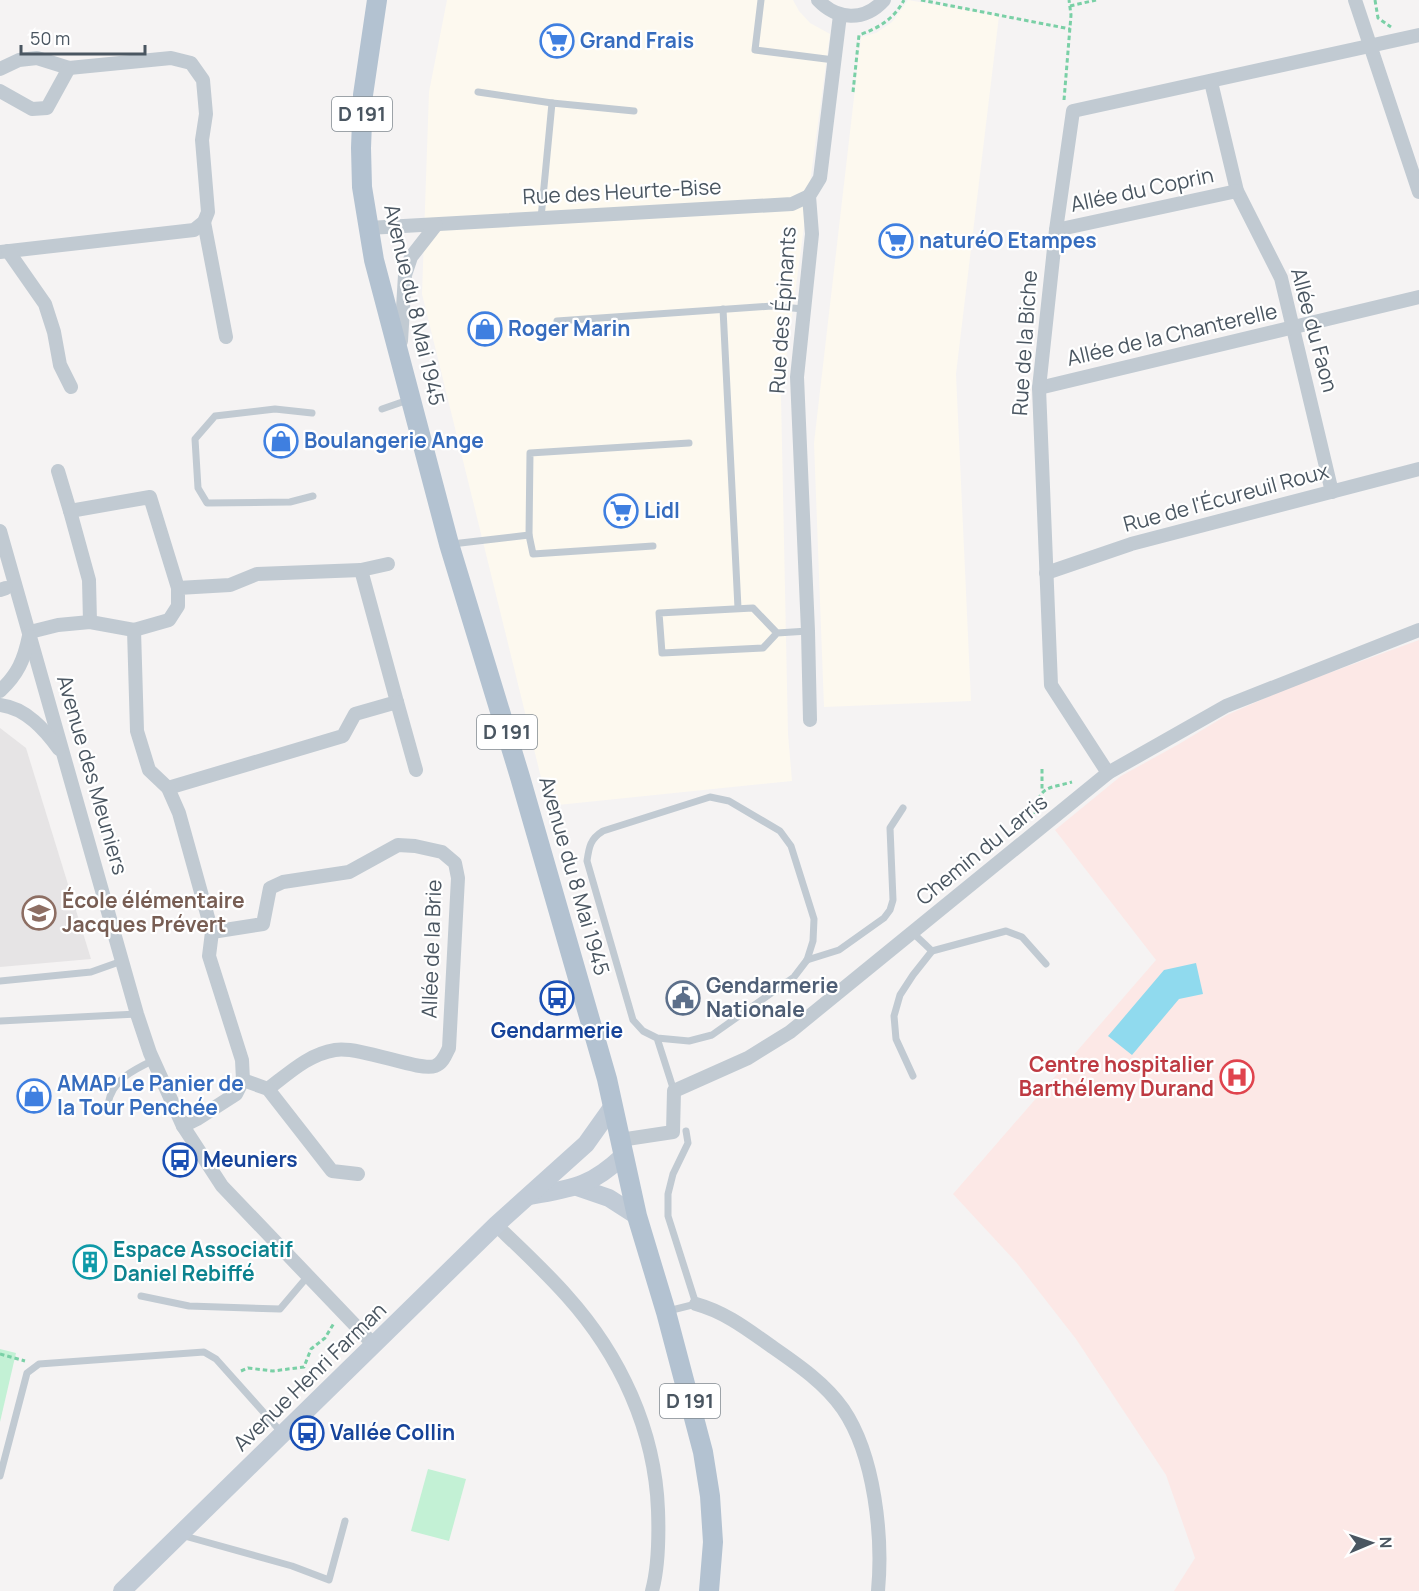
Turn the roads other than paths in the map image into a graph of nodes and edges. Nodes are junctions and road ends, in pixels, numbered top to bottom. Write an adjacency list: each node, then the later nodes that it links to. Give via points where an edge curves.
1 (377, 0): 23 (main road, Avenue du 8 Mai 1945 / D 191, via 363,95 362,187)
2 (761, 0): 9 (lane, via 755,50)
3 (818, 0): 6 (street)
4 (884, 0): 6 (street, via 866,14)
5 (1357, 0): 8 (street)
6 (840, 15): 9 (street, Rue des Épinants)
7 (1419, 35): 8 (street)
8 (1370, 47): 12 (street); 18 (street)
9 (834, 60): 19 (street, Rue des Épinants, via 820,178)
10 (69, 68): 11 (street, via 37,58 19,60); 13 (street, via 47,108 32,109); 21 (street, via 171,58 191,63 203,80 206,114 201,140 208,212)
11 (0, 69)
12 (1211, 82): 17 (street, Allée du Faon); 24 (street, Rue de la Biche, via 1073,111)
13 (0, 91)
14 (478, 92): 15 (lane)
15 (552, 103): 16 (lane); 20 (lane)
16 (634, 111)
17 (1237, 191): 24 (street, Allée du Coprin); 30 (street, Allée du Faon, via 1281,278)
18 (1419, 192)
19 (809, 196): 20 (street, Rue des Heurte-Bise, via 792,204); 28 (street, Rue des Épinants, via 812,234)
20 (541, 218): 22 (street, Rue des Heurte-Bise)
21 (204, 222): 25 (street, via 194,230); 31 (street)
22 (436, 225): 23 (street, Rue des Heurte-Bise); 32 (street, via 411,257 405,275)
23 (368, 228): 32 (main road, Avenue du 8 Mai 1945 / D 191)
24 (1056, 230): 34 (street, Rue de la Biche)
25 (4, 252): 33 (street, via 45,304 60,364)
26 (1419, 297): 30 (street, Allée de la Chanterelle)
27 (723, 309): 28 (lane); 29 (lane); 52 (lane)
28 (803, 309): 56 (street, Rue des Épinants, via 797,377)
29 (557, 321)
30 (1293, 328): 34 (street, Allée de la Chanterelle); 41 (street, Allée du Faon)
31 (226, 337)
32 (400, 358): 35 (main road, Avenue du 8 Mai 1945 / D 191)
33 (71, 387)
34 (1039, 388): 50 (street, Rue de la Biche)
35 (411, 399): 36 (lane); 46 (main road, Avenue du 8 Mai 1945 / D 191)
36 (382, 409)
37 (312, 413): 42 (lane, via 275,409 215,416 195,439 198,488 207,502 291,502)
38 (689, 443): 45 (lane, via 530,453)
39 (1419, 469): 41 (street, Rue de l'Écureuil Roux)
40 (58, 471): 43 (street)
41 (1332, 492): 50 (street, Rue de l'Écureuil Roux, via 1131,544)
42 (313, 496)
43 (70, 511): 51 (street, via 150,497); 53 (street, via 89,580)
44 (0, 531): 57 (street, Avenue des Meuniers)
45 (529, 535): 46 (lane); 47 (lane, via 533,554)
46 (449, 544): 84 (main road, Avenue du 8 Mai 1945 / D 191, via 549,875)
47 (653, 546)
48 (388, 564): 49 (street)
49 (361, 570): 51 (street, via 257,574 230,585); 60 (street)
50 (1046, 573): 65 (street, Rue de la Biche, via 1051,685)
51 (178, 588): 54 (street, via 178,606 169,620)
52 (738, 609): 58 (lane, via 753,608); 58 (lane, via 659,613 662,653 763,648)
53 (90, 622): 54 (street); 57 (street)
54 (134, 630): 66 (street, via 137,730 148,770)
55 (1419, 630): 65 (street, Chemin du Larris, via 1227,706)
56 (808, 631): 58 (lane); 62 (street, Rue des Épinants)
57 (30, 632): 59 (street, via 15,677); 63 (street, Avenue des Meuniers)
58 (777, 633)
59 (0, 691)
60 (397, 702): 64 (street); 66 (street, via 355,714 343,736)
61 (0, 705): 63 (street, via 35,721)
62 (810, 720)
63 (66, 760): 72 (street, Avenue des Meuniers)
64 (416, 770)
65 (1108, 773): 69 (street, Chemin du Larris)
66 (168, 788): 68 (street, via 179,813)
67 (903, 808): 71 (lane, via 890,828 890,910 839,950)
68 (212, 932): 80 (street, via 209,956 242,1060); 81 (street, Allée de la Brie, via 263,924 270,888 283,882 349,872 398,845 442,852 455,863 458,878 449,1048 442,1061 423,1067 367,1052 338,1050 315,1054)
69 (913, 933): 70 (lane); 82 (street, Chemin du Larris, via 790,1032 748,1058)
70 (932, 951): 73 (lane, via 1006,931 1022,937); 79 (lane, via 900,995 894,1016 896,1038)
71 (807, 960): 77 (lane, via 794,977 712,1035 689,1041); 77 (lane, via 814,920 790,846 780,831 729,801 710,797 603,831 593,837 587,861 633,1020)
72 (122, 961): 74 (lane, via 92,972); 75 (street, Avenue des Meuniers)
73 (1046, 964)
74 (0, 981)
75 (136, 1014): 76 (lane); 78 (street, Avenue des Meuniers)
76 (0, 1021)
77 (657, 1038): 82 (lane)
78 (154, 1060): 83 (lane, via 129,1072 110,1091); 85 (street, Avenue des Meuniers)
79 (913, 1076)
80 (243, 1080): 81 (street); 85 (street, via 236,1094)
81 (268, 1089): 89 (street, via 332,1171)
82 (674, 1091): 88 (street, via 673,1132)
83 (108, 1104)
84 (613, 1106): 87 (street, Avenue Henri Farman); 88 (main road, Avenue du 8 Mai 1945 / D 191)
85 (183, 1126): 94 (street, Avenue des Meuniers, via 222,1186)
86 (686, 1131): 96 (lane, via 688,1143 668,1194 668,1216)
87 (586, 1144): 88 (street); 91 (street, Avenue Henri Farman)
88 (621, 1148): 90 (street, via 600,1176); 92 (main road, Avenue du 8 Mai 1945 / D 191)
89 (358, 1174)
90 (577, 1187): 91 (street); 92 (street, via 609,1198)
91 (529, 1196): 93 (street, Avenue Henri Farman)
92 (637, 1216): 97 (main road, Avenue du 8 Mai 1945 / D 191)
93 (496, 1225): 98 (street, Avenue Henri Farman); 104 (street, via 567,1296 594,1330 637,1406 657,1490 659,1535)
94 (308, 1276): 95 (lane, via 280,1309 189,1306); 98 (street, Avenue des Meuniers)
95 (141, 1296)
96 (696, 1304): 97 (lane); 106 (street, via 716,1309 748,1329 811,1375 843,1409 860,1444 873,1490 880,1539)
97 (666, 1312): 105 (main road, Avenue du 8 Mai 1945 / D 191, via 703,1452 710,1496 713,1542)
98 (374, 1346): 99 (street, Avenue Henri Farman)
99 (284, 1434): 100 (lane, via 216,1359 204,1352 39,1364 27,1373); 102 (street, Avenue Henri Farman)
100 (0, 1476)
101 (345, 1521): 102 (lane, via 329,1580)
102 (181, 1535): 103 (street, Avenue Henri Farman)
103 (122, 1591)
104 (652, 1591)
105 (709, 1591)
106 (878, 1591)

